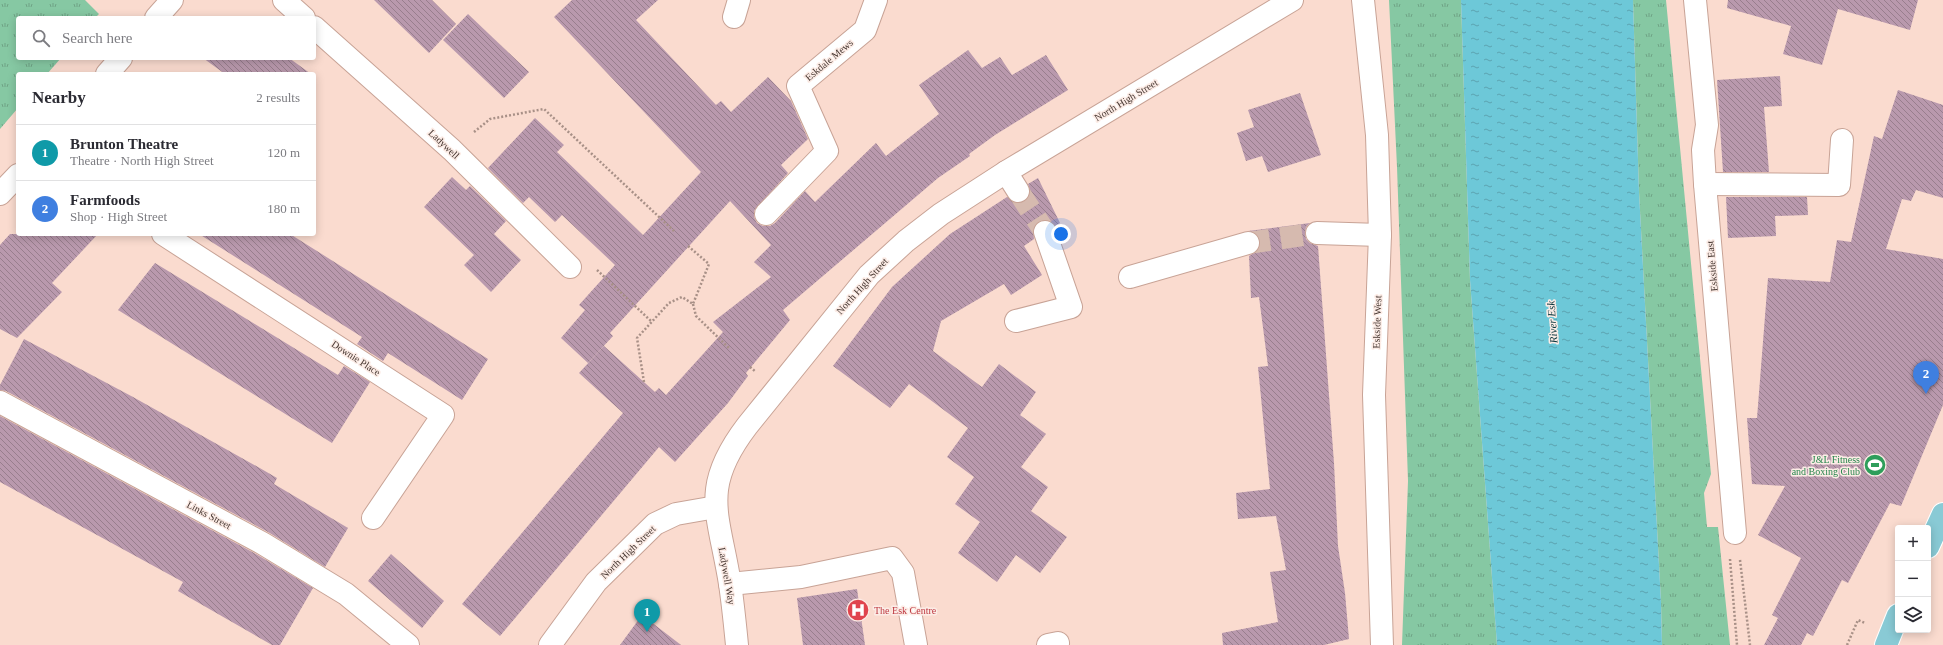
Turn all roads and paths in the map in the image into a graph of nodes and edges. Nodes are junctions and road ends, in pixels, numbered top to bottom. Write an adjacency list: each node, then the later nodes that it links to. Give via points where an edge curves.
1 (172, 0): 7 (street)
2 (284, 0): 8 (street)
3 (876, 0): 19 (street, Eskdale Mews, via 865,30 798,86 827,151)
4 (1292, 0): 14 (street, North High Street)
5 (1363, 0): 23 (street, Eskside West, via 1377,134)
6 (1695, 0): 16 (street, Eskside East, via 1707,125 1703,150)
7 (158, 16)
8 (302, 16)
9 (316, 29): 13 (street, Ladywell)
10 (119, 60): 11 (street)
11 (109, 72)
12 (1842, 140): 16 (street, via 1839,185)
13 (452, 150): 20 (path, via 490,119 544,109); 27 (street, Ladywell)
14 (1006, 172): 17 (street); 35 (street, North High Street, via 941,214 906,241 869,275 732,446 722,468)
15 (16, 177): 18 (street)
16 (1705, 184): 38 (street, Eskside East)
17 (1018, 190)
18 (0, 194)
19 (766, 214)
20 (674, 232)
21 (1045, 232): 31 (street, via 1071,308)
22 (1317, 233): 23 (street)
23 (1380, 235): 46 (street, Eskside West, via 1374,395)
24 (166, 236): 37 (street, Downie Place, via 443,415)
25 (1248, 243): 28 (street)
26 (688, 246): 29 (path, via 709,264)
27 (570, 267): 30 (path, via 591,264)
28 (1130, 277)
29 (693, 304): 30 (path, via 682,297 669,303); 32 (path, via 696,316)
30 (652, 322): 33 (path, via 637,338)
31 (1016, 322)
32 (729, 348)
33 (644, 382)
34 (0, 402): 42 (street, Links Street, via 269,547 346,594)
35 (716, 507): 40 (street, Ladywell Way); 43 (street, North High Street, via 676,514 655,524 596,582)
36 (1943, 514): 39 (main road)
37 (373, 518)
38 (1735, 533): 47 (path, via 1730,563); 48 (path)
39 (1931, 540)
40 (730, 584): 44 (street, Ladywell Way); 45 (street, via 801,577 892,558 903,573)
41 (1895, 622): 49 (main road)
42 (408, 645)
43 (550, 645)
44 (737, 645)
45 (916, 645)
46 (1382, 645)
47 (1737, 645)
48 (1750, 645)
49 (1886, 645)

